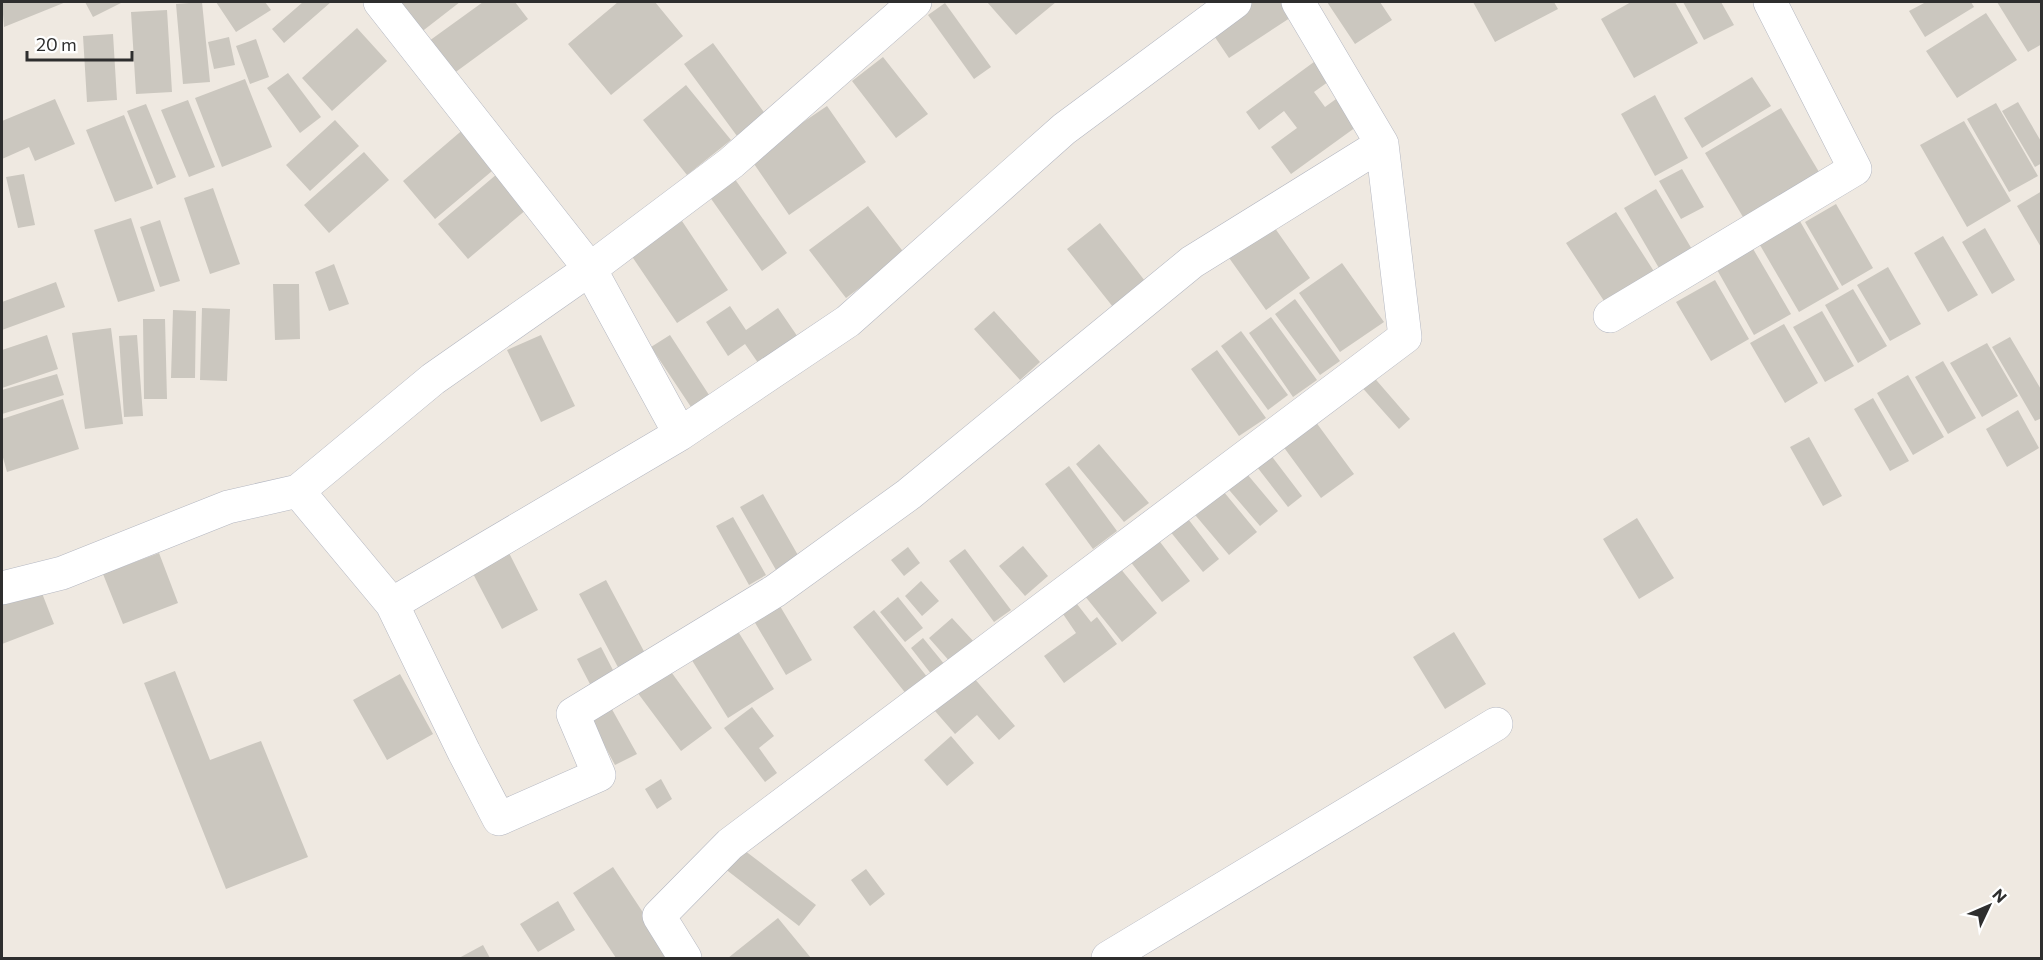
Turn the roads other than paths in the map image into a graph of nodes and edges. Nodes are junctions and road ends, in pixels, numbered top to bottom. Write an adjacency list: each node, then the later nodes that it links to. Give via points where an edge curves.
1 (380, 2): 7 (street)
2 (915, 2): 7 (street, via 730,163)
3 (1235, 2): 9 (street, via 1064,129 848,321)
4 (1298, 2): 6 (street)
5 (1770, 2): 8 (street, via 1855,169)
6 (1382, 144): 12 (street, via 1192,262 909,494 775,591 573,714 599,775 499,819); 14 (street, via 1405,337 730,844 659,916)
7 (590, 269): 9 (street); 10 (street, via 433,379)
8 (1610, 316)
9 (680, 434): 12 (street)
10 (298, 491): 11 (street, via 228,507 62,573); 12 (street)
11 (2, 588)
12 (392, 604)
13 (1496, 724): 15 (street)
14 (685, 958)
15 (1108, 958)

